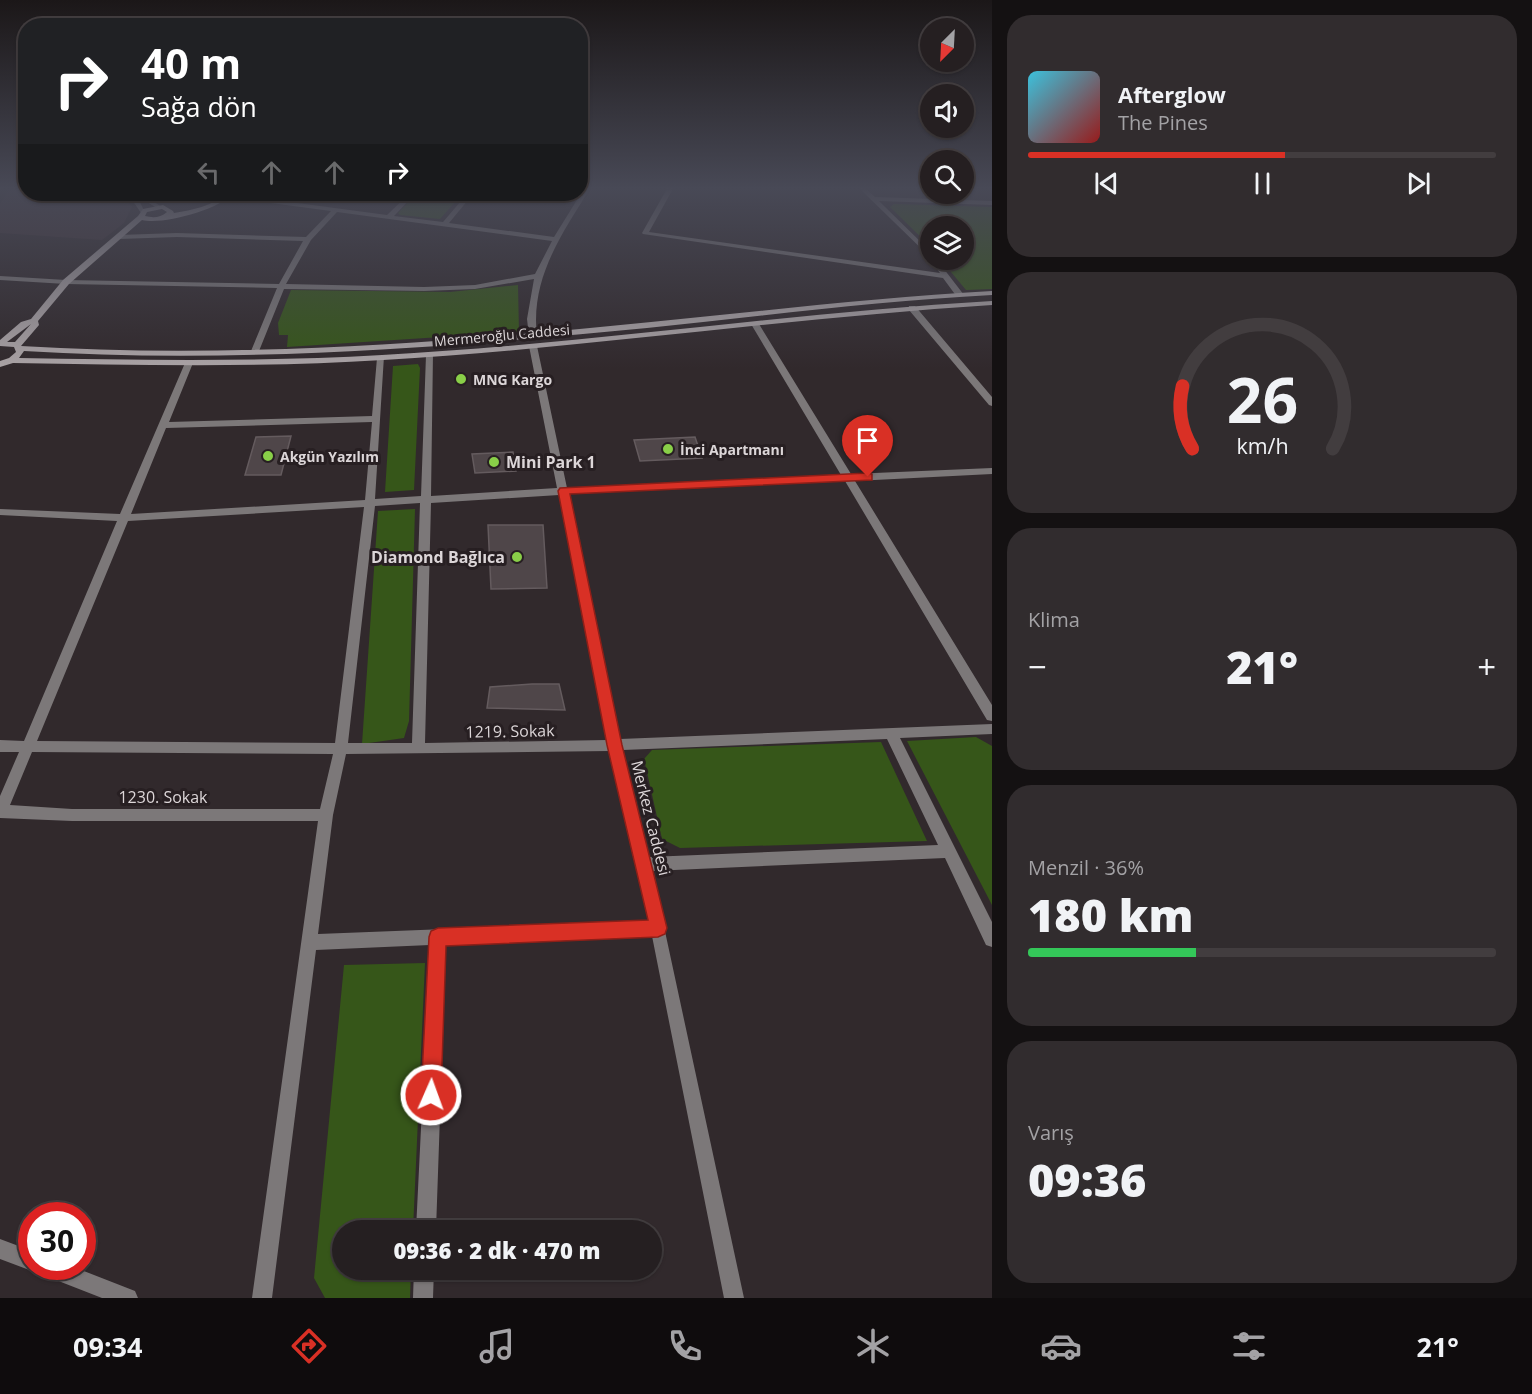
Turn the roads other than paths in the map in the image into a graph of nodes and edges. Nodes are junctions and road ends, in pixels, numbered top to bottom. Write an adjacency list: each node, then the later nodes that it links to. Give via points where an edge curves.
1 (107, 248): 9 (main road)
2 (303, 248): 10 (street)
3 (552, 248): 6 (street, Merkez Caddesi)
4 (747, 248): 7 (street)
5 (942, 270): 7 (street)
6 (538, 276): 10 (street, via 444,289); 17 (street, Merkez Caddesi, via 531,319)
7 (947, 276): 12 (street)
8 (0, 278): 9 (street)
9 (66, 282): 10 (street); 15 (main road)
10 (281, 287): 20 (street)
11 (992, 293): 12 (main road, Mermeroğlu Caddesi)
12 (960, 295): 17 (main road, Mermeroğlu Caddesi)
13 (992, 303): 14 (main road, Mermeroğlu Caddesi)
14 (912, 308): 16 (main road, Mermeroğlu Caddesi); 26 (street)
15 (34, 321): 18 (main road, via 24,324); 19 (main road)
16 (755, 324): 17 (main road, Mermeroğlu Caddesi); 30 (street)
17 (533, 341): 20 (main road, Mermeroğlu Caddesi); 21 (main road, Mermeroğlu Caddesi); 31 (street, Merkez Caddesi)
18 (0, 344): 19 (main road, Mermeroğlu Caddesi)
19 (19, 347): 20 (main road, Mermeroğlu Caddesi, via 84,353); 23 (main road, via 18,356)
20 (255, 351)
21 (430, 355): 22 (main road, Mermeroğlu Caddesi); 32 (street)
22 (381, 358): 24 (main road, Mermeroğlu Caddesi); 27 (street)
23 (12, 360): 24 (main road, Mermeroğlu Caddesi); 25 (main road)
24 (189, 363): 28 (street)
25 (1, 365)
26 (992, 403)
27 (376, 419): 28 (street); 33 (street)
28 (165, 424): 35 (street)
29 (992, 471): 30 (street)
30 (848, 478): 31 (street); 36 (street)
31 (564, 491): 32 (street); 39 (street, Merkez Caddesi)
32 (425, 500): 33 (street); 43 (street)
33 (370, 502): 35 (street); 42 (street)
34 (0, 512): 35 (street)
35 (125, 518): 41 (street)
36 (992, 716)
37 (992, 729): 38 (street, 1219. Sokak)
38 (891, 733): 39 (street, 1219. Sokak); 46 (street)
39 (615, 745): 43 (street, 1219. Sokak); 47 (street, Merkez Caddesi)
40 (0, 746): 41 (street, 1219. Sokak)
41 (28, 747): 42 (street, 1219. Sokak); 44 (street)
42 (341, 749): 43 (street, 1219. Sokak); 45 (street)
43 (418, 749)
44 (0, 812): 45 (street, 1230. Sokak)
45 (326, 814): 51 (street)
46 (949, 851): 47 (street); 50 (street)
47 (643, 864): 48 (street, Merkez Caddesi)
48 (658, 928): 49 (street); 60 (street, Merkez Caddesi)
49 (438, 937): 51 (street); 52 (street)
50 (992, 939)
51 (309, 942): 58 (street)
52 (426, 1220)
53 (0, 1249): 54 (street)
54 (18, 1256)
55 (81, 1280): 57 (street)
56 (424, 1280): 59 (street)
57 (128, 1298)
58 (262, 1298)
59 (423, 1298)
60 (734, 1298)

